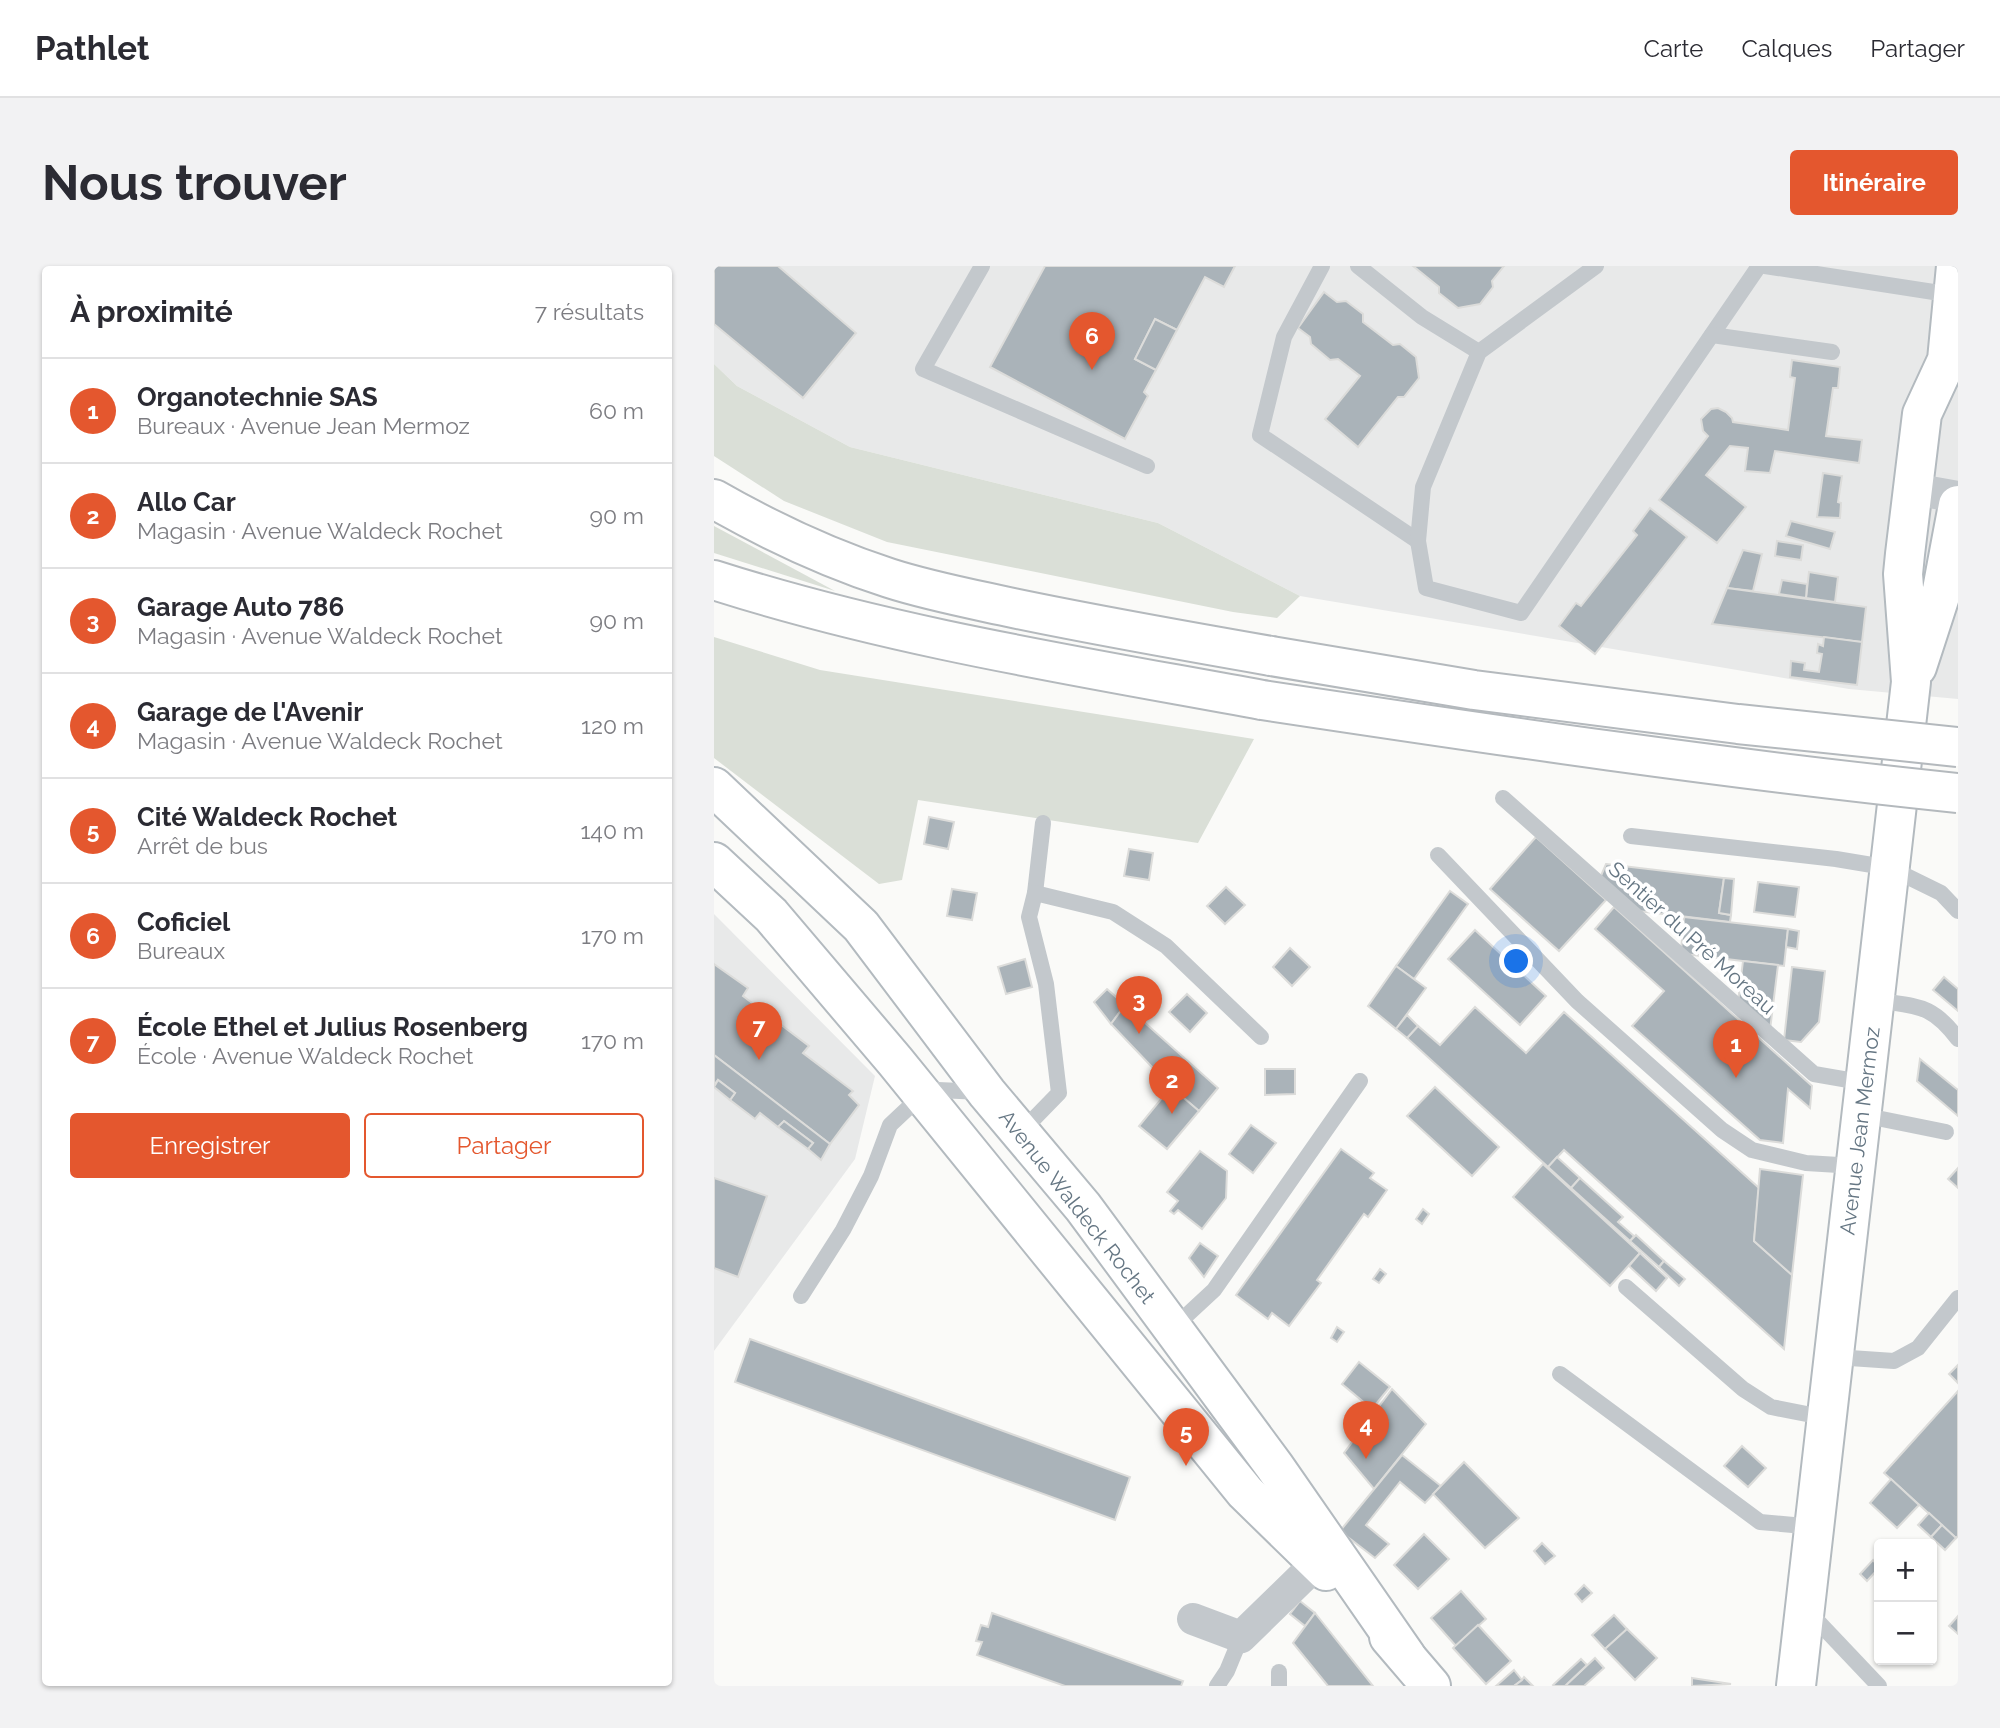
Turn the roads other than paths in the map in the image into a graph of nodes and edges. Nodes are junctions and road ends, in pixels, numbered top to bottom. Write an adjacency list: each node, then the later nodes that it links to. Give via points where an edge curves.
1 (982, 266): 12 (lane, via 923,369)
2 (1322, 266): 17 (lane, via 1284,337 1259,435)
3 (1358, 266): 9 (lane, via 1422,317)
4 (1595, 266): 9 (lane)
5 (1759, 266): 8 (lane)
6 (1765, 266): 7 (lane)
7 (1954, 281): 11 (main road, Avenue Jean Mermoz)
8 (1712, 335): 10 (lane); 17 (lane, via 1521,613 1426,588)
9 (1479, 352): 17 (lane, via 1423,487)
10 (1832, 352)
11 (1953, 373): 13 (main road, Avenue Jean Mermoz, via 1923,414)
12 (1147, 466)
13 (1913, 489): 14 (street); 19 (main road, Avenue Jean Mermoz, via 1903,574)
14 (1958, 496)
15 (714, 499): 20 (main road, bridge, via 805,546 891,579 1058,617 1487,692)
16 (1958, 505): 19 (main road, Avenue Jean Mermoz, via 1942,590)
17 (1418, 541)
18 (714, 580): 22 (main road, bridge, via 868,623 1262,700 1524,740)
19 (1911, 682): 28 (main road, Avenue Jean Mermoz)
20 (1958, 747)
21 (714, 788): 35 (main road, Avenue Waldeck Rochet, via 861,926)
22 (1958, 793)
23 (1503, 798): 37 (lane, Sentier du Pré Moreau, via 1814,1074)
24 (1043, 823): 29 (lane)
25 (1631, 836): 28 (lane)
26 (1438, 855): 40 (lane, via 1577,1001 1722,1130 1752,1150 1806,1163)
27 (714, 862): 36 (main road, Avenue Waldeck Rochet, via 771,915)
28 (1890, 869): 30 (lane, via 1941,893); 31 (main road, Avenue Jean Mermoz)
29 (1035, 893): 32 (lane, via 1113,912 1166,946); 39 (lane, via 1029,917 1046,984 1059,1093)
30 (1958, 911)
31 (1875, 1000): 33 (lane, via 1925,1009 1944,1020); 37 (main road, Avenue Jean Mermoz)
32 (1261, 1037)
33 (1958, 1039)
34 (1360, 1081): 44 (lane, via 1214,1290)
35 (987, 1093): 36 (lane, via 938,1090); 39 (main road, Avenue Waldeck Rochet)
36 (923, 1094): 42 (lane, via 890,1125 843,1230); 49 (main road, Avenue Waldeck Rochet, via 1244,1492)
37 (1864, 1099): 38 (lane, Sentier du Pré Moreau); 40 (main road, Avenue Jean Mermoz)
38 (1946, 1132)
39 (1020, 1133): 44 (main road, Avenue Waldeck Rochet, via 1083,1207)
40 (1856, 1166): 45 (main road, Avenue Jean Mermoz)
41 (1626, 1287): 47 (lane, via 1771,1407)
42 (801, 1296)
43 (1958, 1298): 45 (lane, via 1918,1348 1894,1361)
44 (1173, 1328): 53 (main road, Avenue Waldeck Rochet)
45 (1835, 1357): 47 (main road, Avenue Jean Mermoz)
46 (1560, 1374): 48 (lane, via 1760,1522)
47 (1828, 1419): 48 (main road, Avenue Jean Mermoz)
48 (1815, 1527): 50 (main road, Avenue Jean Mermoz)
49 (1318, 1562): 52 (street); 53 (main road, Avenue Waldeck Rochet)
50 (1807, 1595): 55 (main road, Avenue Jean Mermoz); 56 (main road, Avenue Jean Mermoz); 57 (lane)
51 (1193, 1619): 52 (street)
52 (1241, 1637): 54 (lane)
53 (1422, 1677)
54 (1217, 1686)
55 (1772, 1686)
56 (1796, 1686)
57 (1879, 1686)

